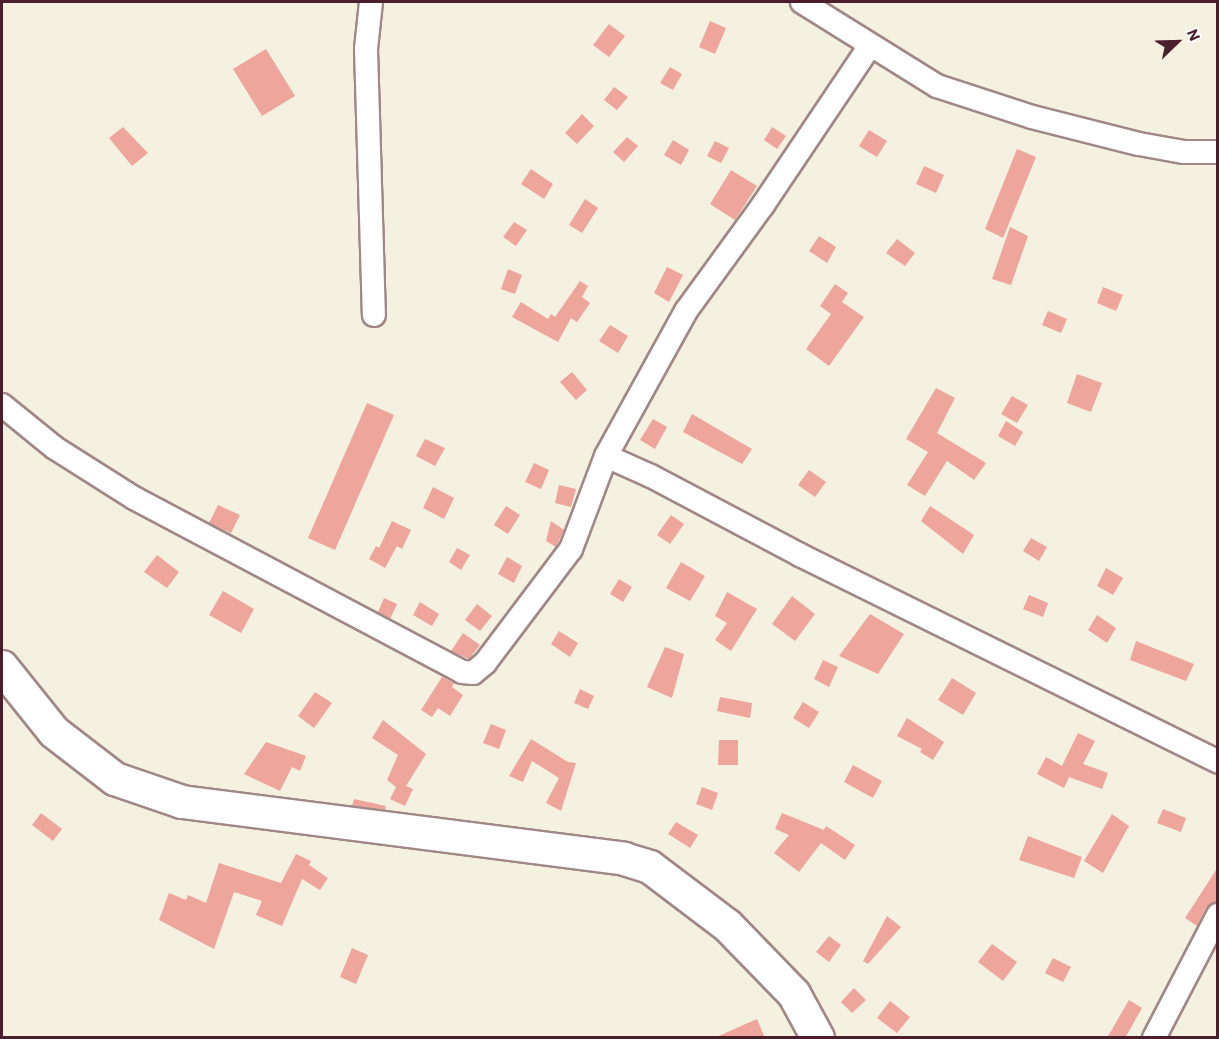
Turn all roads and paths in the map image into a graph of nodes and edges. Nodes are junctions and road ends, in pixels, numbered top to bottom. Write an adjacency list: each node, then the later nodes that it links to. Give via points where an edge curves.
1 (371, 2): 5 (street, via 366,49)
2 (802, 2): 3 (street)
3 (869, 47): 4 (street, via 937,86 1032,117 1139,144 1185,152); 7 (street, via 686,311)
4 (1218, 152)
5 (374, 315)
6 (2, 405): 7 (street, via 55,448 134,498 462,672 473,673 485,663 571,549)
7 (606, 456): 9 (street)
8 (2, 668): 11 (main road, via 54,732 115,779 182,802 624,859 650,867 728,926 794,994)
9 (1218, 762)
10 (1218, 915): 12 (street)
11 (818, 1038)
12 (1154, 1038)

